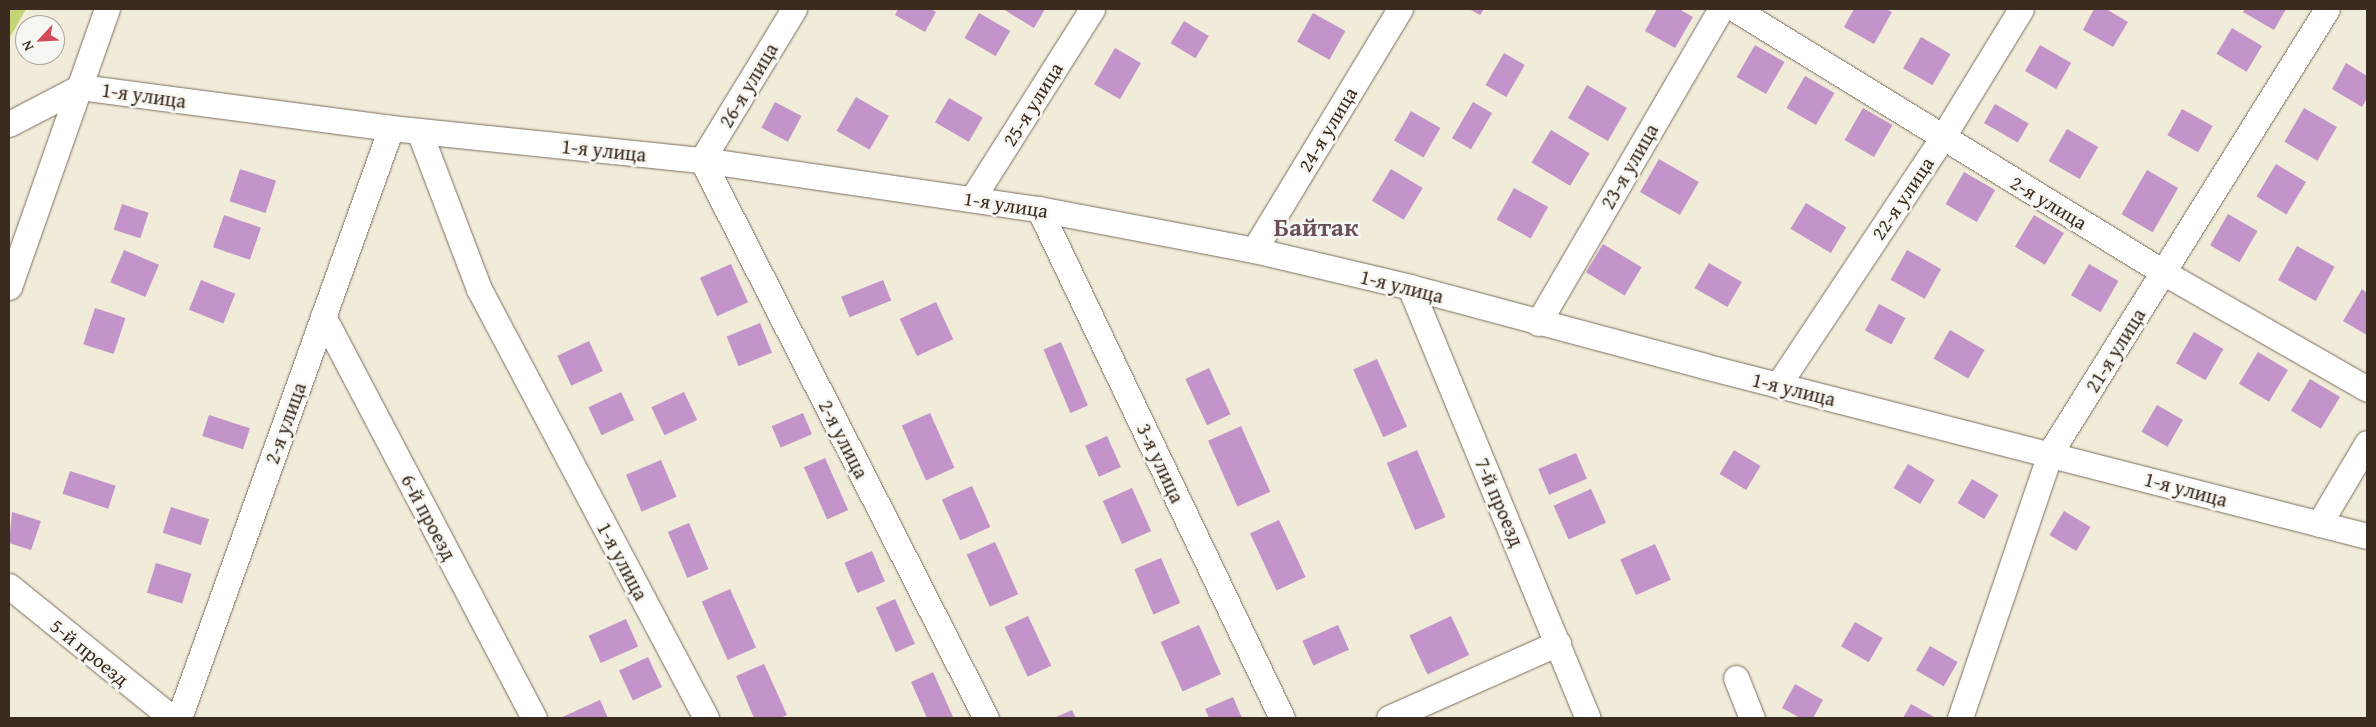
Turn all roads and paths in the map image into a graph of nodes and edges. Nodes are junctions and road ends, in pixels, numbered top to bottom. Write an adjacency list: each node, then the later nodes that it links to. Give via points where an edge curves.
1 (108, 9): 9 (street)
2 (794, 9): 14 (street, 26-я улица)
3 (1092, 9): 15 (street, 25-я улица)
4 (1400, 9): 17 (street, 24-я улица)
5 (1721, 9): 22 (street, 23-я улица)
6 (1735, 9): 13 (street, 2-я улица)
7 (2021, 9): 13 (street, 22-я улица)
8 (2326, 9): 18 (street, 21-я улица)
9 (80, 87): 10 (street); 11 (street, 1-я улица); 19 (street, 1-я улица)
10 (9, 124)
11 (391, 128): 12 (street, 1-я улица); 21 (street, 2-я улица)
12 (418, 131): 14 (street, 1-я улица); 35 (street, 1-я улица, via 479,290)
13 (1942, 138): 18 (street, 2-я улица); 23 (street, 22-я улица)
14 (702, 160): 15 (street, 1-я улица); 36 (street, 2-я улица)
15 (972, 199): 16 (street, 1-я улица)
16 (1039, 209): 17 (street, 1-я улица); 37 (street, 3-я улица)
17 (1254, 250): 20 (street, 1-я улица)
18 (2164, 272): 24 (street, 2-я улица); 26 (street, 21-я улица)
19 (9, 287)
20 (1410, 287): 22 (street, 1-я улица); 30 (street, 7-й проезд)
21 (323, 316): 33 (street, 2-я улица); 34 (street, 6-й проезд)
22 (1538, 323): 23 (street, 1-я улица)
23 (1778, 385): 26 (street, 1-я улица)
24 (2367, 389)
25 (2367, 442): 27 (street)
26 (2050, 453): 27 (street, 1-я улица); 41 (street, 21-я улица)
27 (2319, 524): 28 (street, 1-я улица)
28 (2367, 536)
29 (9, 586): 32 (street, 5-й проезд)
30 (1558, 643): 38 (street); 39 (street, 7-й проезд)
31 (1736, 678): 40 (street)
32 (172, 718)
33 (179, 718)
34 (534, 718)
35 (706, 718)
36 (986, 718)
37 (1282, 718)
38 (1389, 718)
39 (1588, 718)
40 (1752, 718)
41 (1960, 718)

